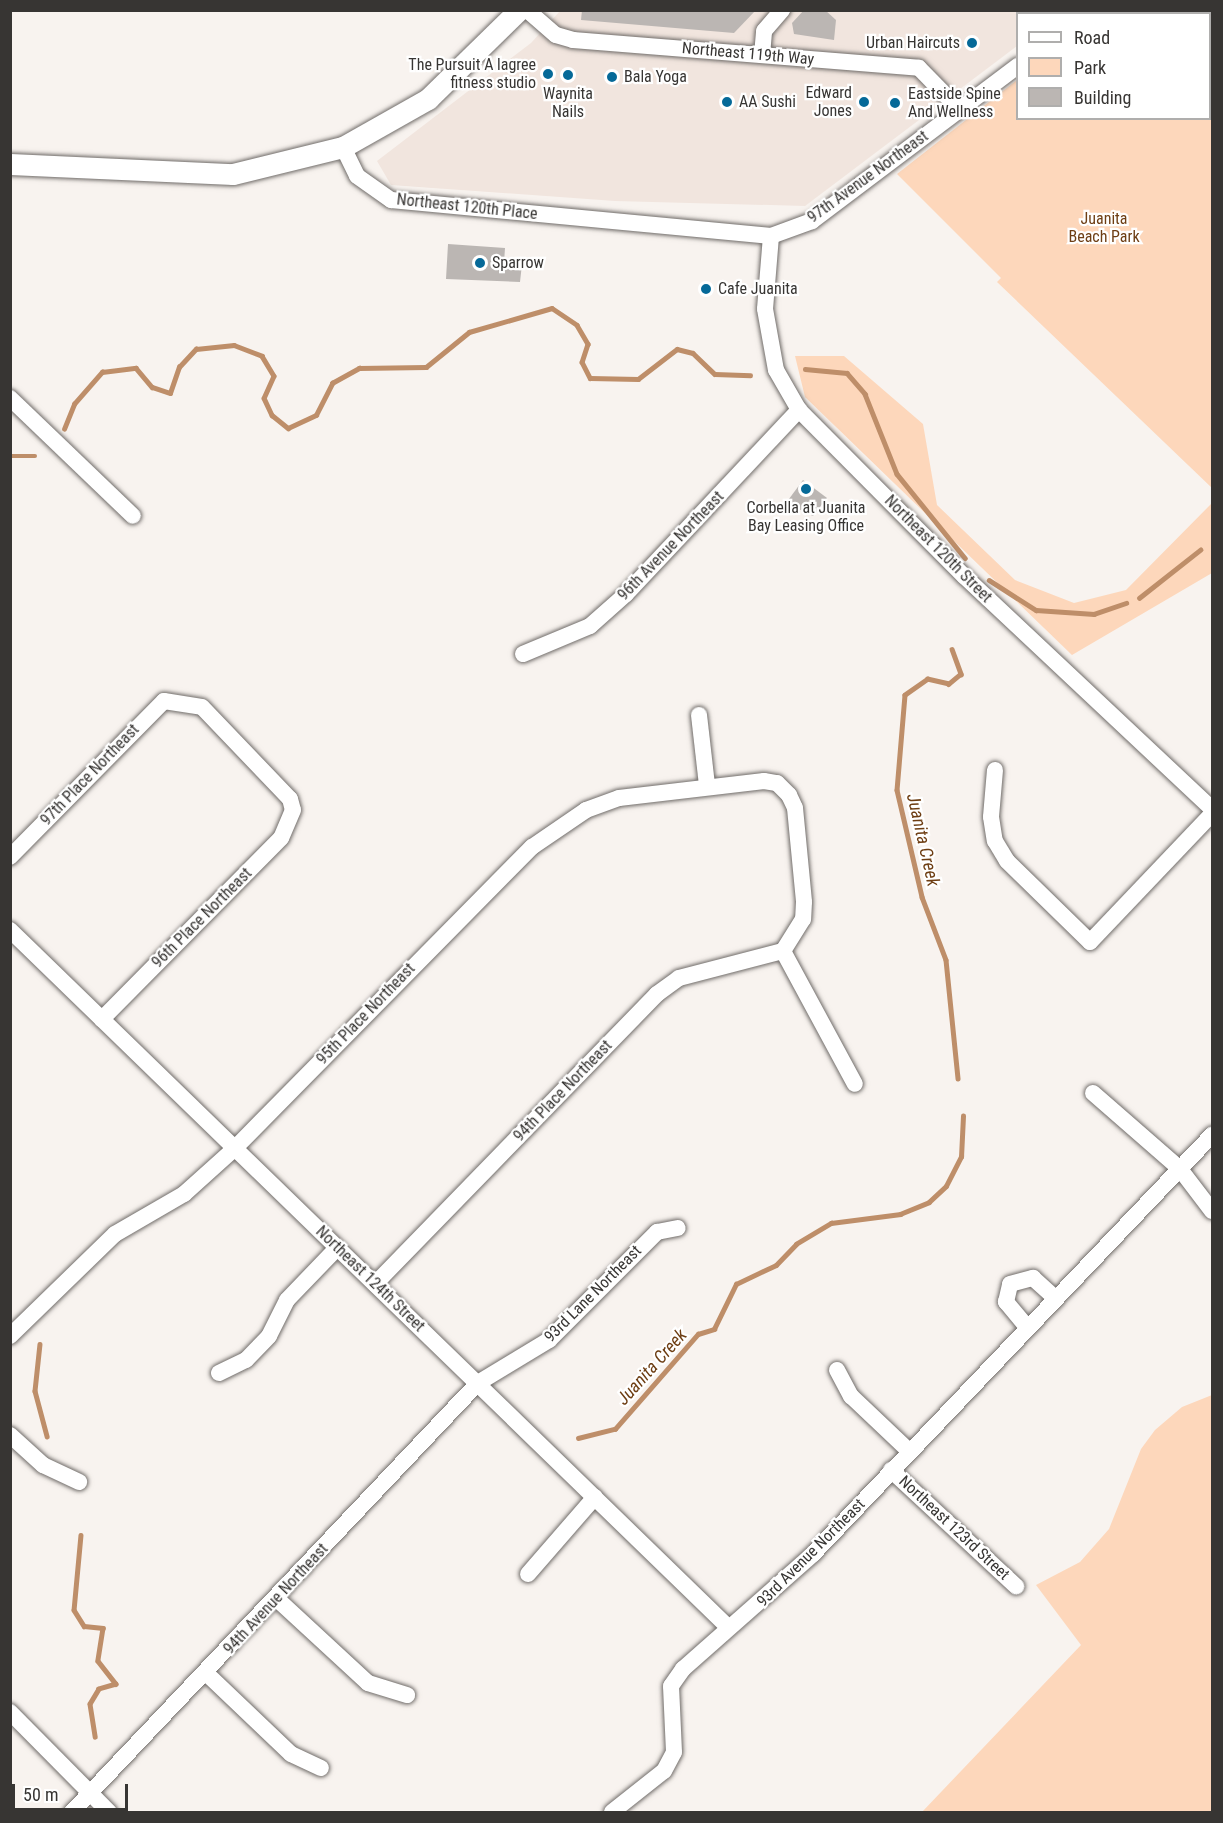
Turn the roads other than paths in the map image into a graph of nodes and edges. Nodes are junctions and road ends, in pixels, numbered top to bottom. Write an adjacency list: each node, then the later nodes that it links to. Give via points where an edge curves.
1 (519, 10): 7 (main road, via 428,99)
2 (527, 10): 4 (street, Northeast 119th Way, via 556,35 573,40)
3 (782, 10): 4 (street, via 764,31)
4 (762, 55): 6 (street, Northeast 119th Way, via 919,68)
5 (1016, 67): 6 (street, 97th Avenue Northeast)
6 (960, 110): 9 (street, 97th Avenue Northeast, via 812,221)
7 (343, 147): 8 (main road, via 233,174); 9 (street, Northeast 120th Place, via 357,176 391,200)
8 (10, 164)
9 (771, 236): 11 (street, Northeast 120th Street, via 765,309 776,370)
10 (10, 398): 12 (street)
11 (799, 410): 13 (street, 96th Avenue Northeast, via 626,594 590,626); 18 (street, Northeast 120th Street)
12 (133, 516)
13 (523, 654)
14 (173, 700): 19 (street, 97th Place Northeast, via 155,708); 22 (street, 96th Place Northeast, via 202,706 281,786 293,810 281,838)
15 (699, 715): 17 (street)
16 (996, 770): 18 (street, via 991,817 995,841 1006,861 1090,942)
17 (706, 785): 21 (street, 95th Place Northeast, via 777,783 795,808 803,919); 26 (street, 95th Place Northeast, via 619,798 562,823)
18 (1212, 812)
19 (10, 857)
20 (10, 930): 22 (street, Northeast 124th Street)
21 (783, 951): 23 (street); 31 (street, 94th Place Northeast, via 678,978 657,994)
22 (102, 1019): 26 (street, Northeast 124th Street)
23 (855, 1084)
24 (1093, 1093): 27 (street)
25 (1212, 1135): 27 (street, 93rd Avenue Northeast)
26 (235, 1148): 30 (street, Northeast 124th Street); 34 (street, 95th Place Northeast, via 184,1194 115,1234)
27 (1180, 1169): 28 (street); 32 (street, 93rd Avenue Northeast)
28 (1212, 1211)
29 (678, 1228): 37 (street, 93rd Lane Northeast, via 657,1232 549,1340)
30 (337, 1248): 31 (street, Northeast 124th Street); 36 (street, via 287,1300 269,1336 246,1360)
31 (375, 1284): 37 (street, Northeast 124th Street)
32 (1055, 1298): 33 (street, 93rd Avenue Northeast); 33 (street, via 1033,1278 1010,1284 1006,1302)
33 (1027, 1327): 39 (street, 93rd Avenue Northeast)
34 (10, 1336)
35 (837, 1370): 39 (street, via 851,1396)
36 (219, 1373)
37 (478, 1383): 42 (street, Northeast 124th Street); 45 (street, 94th Avenue Northeast)
38 (10, 1435): 41 (street, via 43,1465)
39 (909, 1451): 40 (street, 93rd Avenue Northeast)
40 (891, 1470): 44 (street, Northeast 123rd Street); 46 (street, 93rd Avenue Northeast, via 760,1606)
41 (80, 1482)
42 (595, 1497): 43 (street); 46 (street, Northeast 124th Street)
43 (528, 1575)
44 (1016, 1586)
45 (276, 1599): 47 (street, 94th Avenue Northeast); 48 (street, via 368,1683)
46 (728, 1627): 54 (street, 93rd Avenue Northeast, via 671,1686 674,1752 664,1771)
47 (206, 1673): 50 (street, via 291,1754); 51 (street, 94th Avenue Northeast)
48 (407, 1695)
49 (10, 1712): 51 (street)
50 (321, 1768)
51 (90, 1794): 52 (street, 94th Avenue Northeast); 53 (street)
52 (72, 1812)
53 (110, 1812)
54 (612, 1812)

